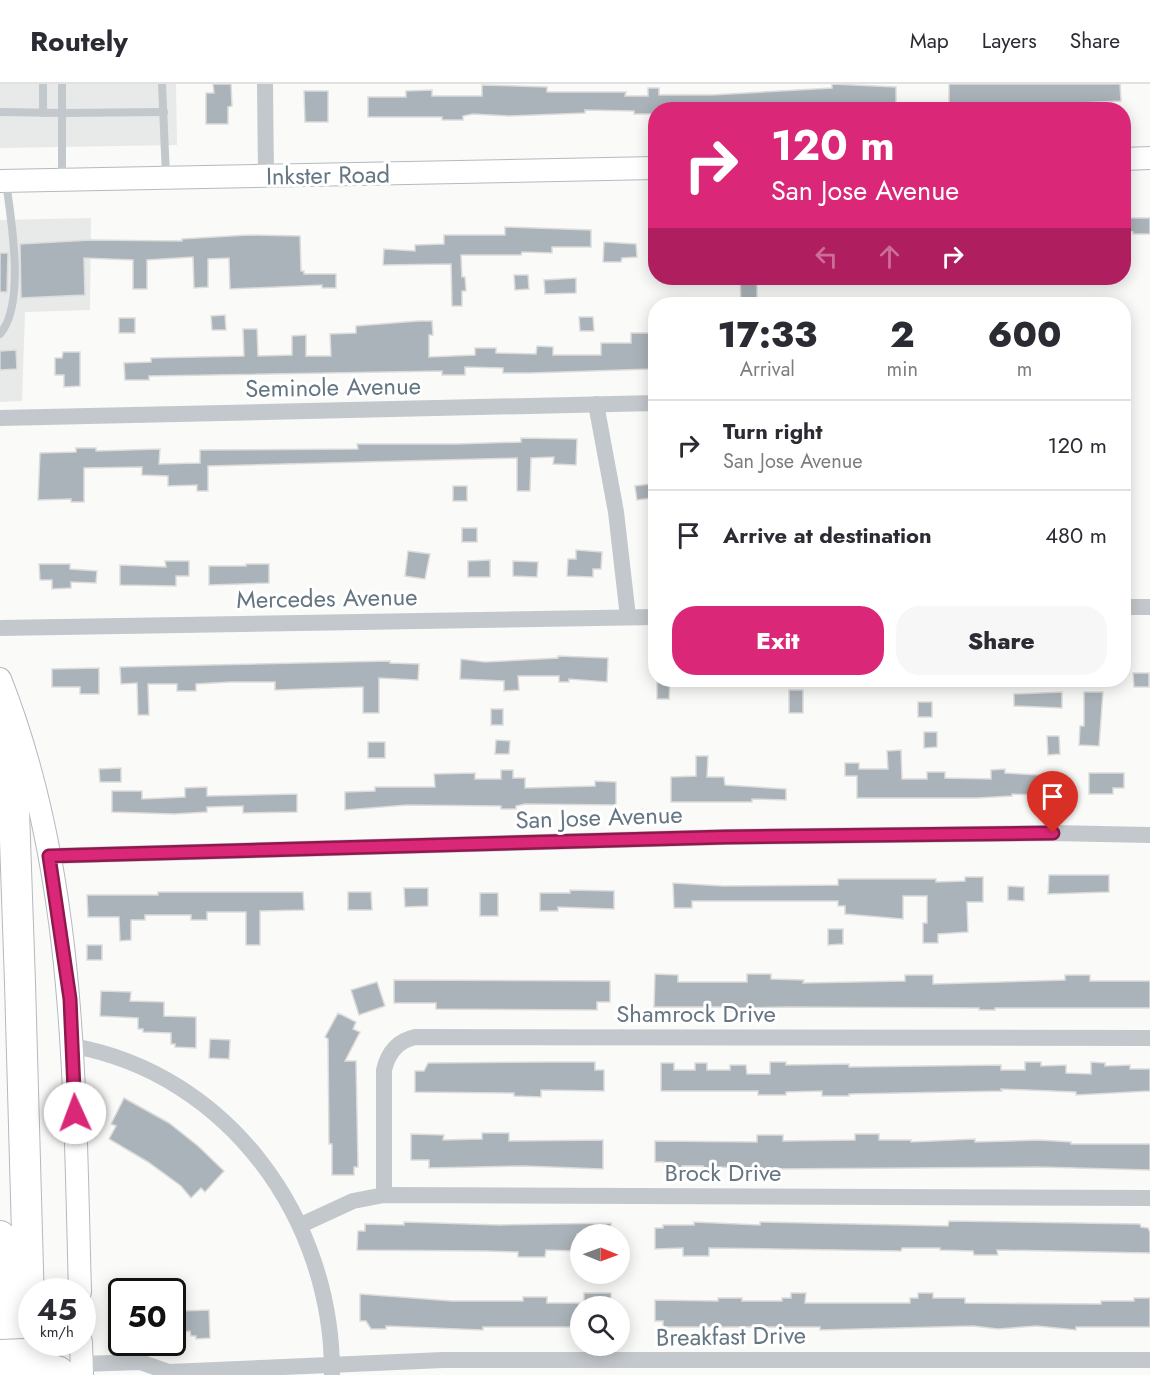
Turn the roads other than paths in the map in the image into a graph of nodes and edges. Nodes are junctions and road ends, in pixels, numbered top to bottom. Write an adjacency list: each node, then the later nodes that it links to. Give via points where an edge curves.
1 (43, 84): 7 (lane)
2 (62, 84): 8 (lane)
3 (162, 84): 6 (lane)
4 (265, 84): 12 (street)
5 (0, 112): 7 (lane)
6 (164, 112): 8 (lane); 13 (lane)
7 (43, 113): 8 (lane)
8 (62, 113): 14 (lane)
9 (1150, 158): 10 (main road)
10 (1131, 159)
11 (648, 168): 12 (main road, Inkster Road)
12 (266, 176): 13 (main road, Inkster Road)
13 (166, 178): 14 (main road, Inkster Road)
14 (62, 180): 15 (main road, Inkster Road)
15 (3, 181): 16 (lane, via 15,271 5,328)
16 (0, 334)
17 (648, 403): 18 (street, Seminole Avenue)
18 (596, 404): 19 (street, Seminole Avenue); 22 (street, via 616,512)
19 (4, 420)
20 (1131, 607): 21 (street)
21 (1150, 607)
22 (628, 617): 23 (street, Mercedes Avenue); 24 (street, Mercedes Avenue)
23 (648, 617)
24 (0, 628)
25 (0, 679): 28 (main road, via 20,729)
26 (0, 701): 44 (highway, via 14,812 20,983 29,1305)
27 (1150, 835): 28 (street, San Jose Avenue, via 726,837)
28 (49, 856): 30 (main road, via 66,958)
29 (1150, 1038): 31 (street, Shamrock Drive, via 415,1037 392,1051 384,1070)
30 (73, 1046): 33 (street, via 142,1066 197,1101 260,1160); 35 (main road)
31 (384, 1195): 32 (street, Brock Drive); 33 (street, Brock Drive, via 353,1201)
32 (1150, 1198)
33 (301, 1225): 41 (street, via 326,1297)
34 (0, 1236): 43 (highway)
35 (80, 1278)
36 (0, 1351): 37 (main road, bridge)
37 (68, 1359): 40 (main road, bridge); 42 (street, Breakfast Drive, via 140,1362)
38 (1150, 1360): 39 (street, Breakfast Drive)
39 (772, 1367): 41 (street, Breakfast Drive, via 443,1360)
40 (0, 1368)
41 (332, 1370): 42 (street, Breakfast Drive)
42 (166, 1374)
43 (11, 1375)
44 (21, 1375)

